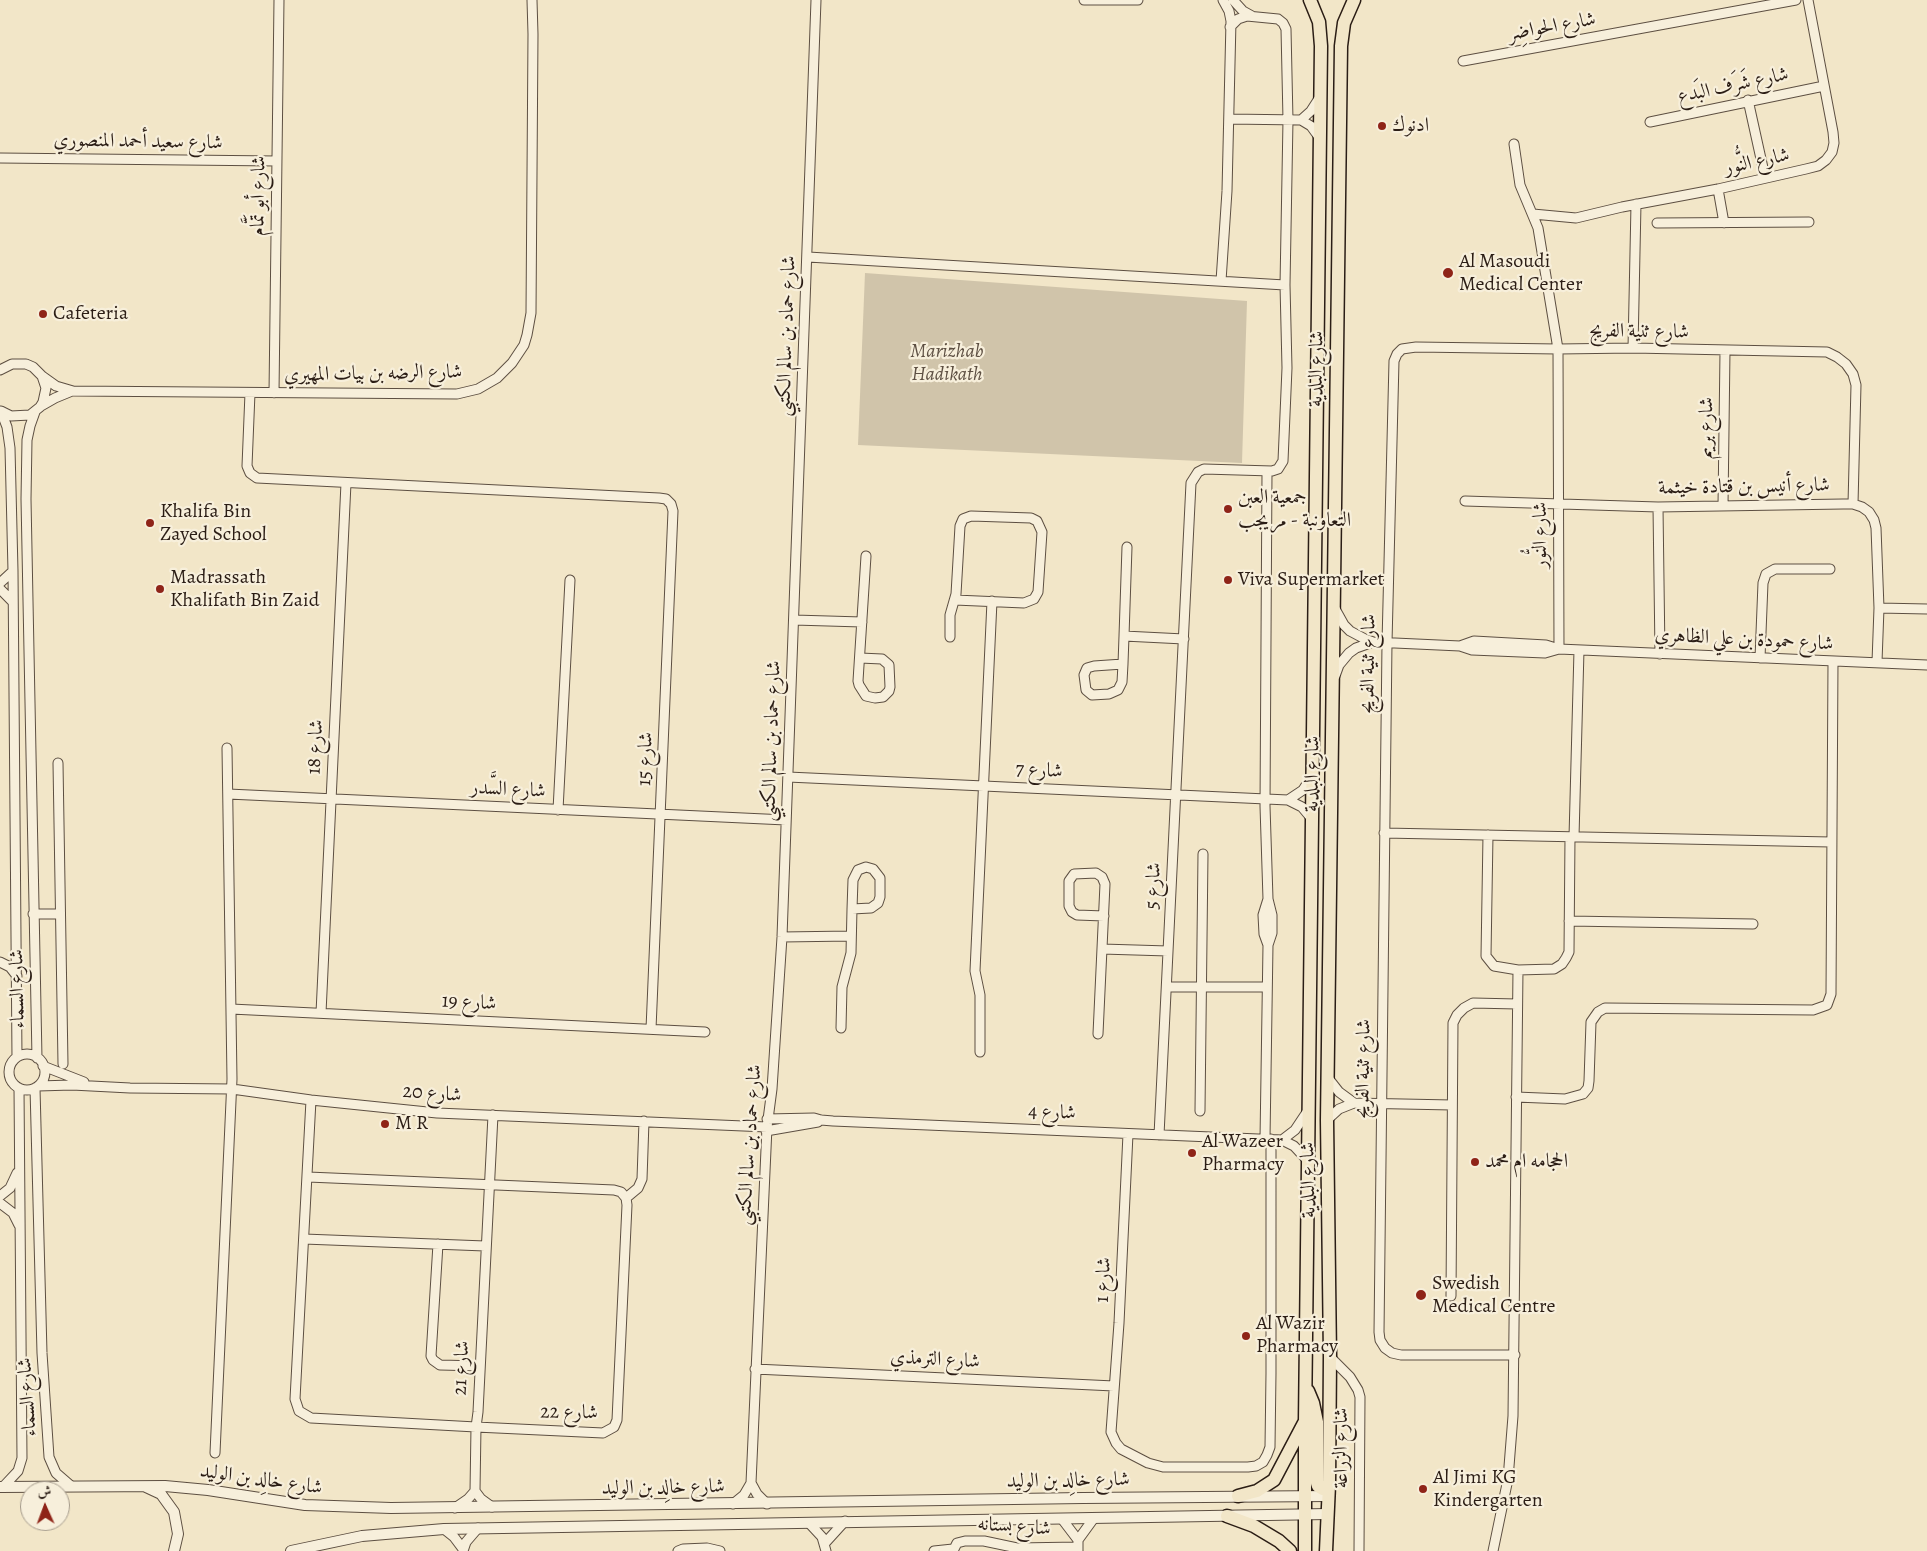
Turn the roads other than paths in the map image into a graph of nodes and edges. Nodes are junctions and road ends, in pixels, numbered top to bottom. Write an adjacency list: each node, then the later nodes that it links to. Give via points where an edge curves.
1 (279, 0): 25 (street, شارع أبو تَمَّام)
2 (816, 0): 33 (street, شارع حماد بن سالم الكتبي)
3 (1084, 0): 4 (street)
4 (1138, 0)
5 (1223, 0): 13 (street, via 1229,11)
6 (1233, 0): 12 (street)
7 (1310, 0): 16 (main road, شارع البلدية, via 1321,34)
8 (1354, 0): 63 (main road, شارع البلدية, via 1344,23 1341,46)
9 (1796, 0): 14 (street, شارع الحواضِر)
10 (1808, 0): 15 (street, شارع النُّور)
11 (533, 2): 43 (street, شارع الرضه بن بيات المهيري, via 531,313 527,335 518,354 505,371 487,384 457,394)
12 (1253, 16): 13 (street, via 1242,17); 19 (street, via 1278,19 1286,29)
13 (1230, 27): 18 (street)
14 (1463, 61)
15 (1824, 86): 17 (street, شارع شَرَف البَدع); 26 (street, شارع النُّور, via 1833,132 1832,152 1818,166)
16 (1321, 96): 20 (street, via 1311,112); 22 (main road, شارع البلدية)
17 (1748, 100): 21 (street, شارع شَرَف البَدع); 26 (street)
18 (1230, 119): 19 (street); 34 (street)
19 (1288, 120): 20 (street); 35 (street)
20 (1301, 120): 22 (street, via 1315,130)
21 (1650, 122)
22 (1320, 141): 85 (main road, شارع البلدية)
23 (1514, 144): 29 (street, شارع النُّور, via 1520,185)
24 (0, 158): 25 (street, شارع سعيد أحمد المنصوري)
25 (277, 160): 43 (street, شارع أبو تَمَّام)
26 (1765, 178): 27 (street, شارع النُّور)
27 (1718, 189): 28 (street, شارع النُّور); 30 (street)
28 (1636, 204): 29 (street, شارع النُّور, via 1576,218); 36 (street)
29 (1533, 214): 37 (street, شارع النُّور)
30 (1724, 222): 31 (street); 32 (street)
31 (1809, 222)
32 (1657, 223)
33 (808, 257): 34 (street); 66 (street, شارع حماد بن سالم الكتبي)
34 (1222, 281): 35 (street)
35 (1285, 285): 46 (street, via 1287,368 1283,461 1278,469)
36 (1633, 348): 37 (street, شارع ثنية الفريج); 38 (street, شارع ثنية الفريج)
37 (1558, 349): 49 (street, شارع النُّور); 72 (street, شارع ثنية الفريج, via 1416,346 1402,349 1397,354 1393,368)
38 (1725, 351): 50 (street, شارع ثنية الفريج, via 1827,352 1846,364 1856,385); 52 (street, شارع بريم)
39 (0, 370): 40 (street, شارع الرضه بن بيات المهيري, via 19,363 33,367)
40 (42, 376): 41 (street, شارع الرضه بن بيات المهيري, via 56,386); 44 (street, شارع السماء, via 45,395)
41 (73, 391): 42 (street, شارع الرضه بن بيات المهيري); 44 (street, شارع الرضه بن بيات المهيري)
42 (250, 393): 43 (street, شارع الرضه بن بيات المهيري); 47 (street, via 247,466 253,476)
43 (274, 393)
44 (37, 409): 45 (street, شارع الرضه بن بيات المهيري, via 30,415 18,417); 103 (street, شارع السماء, via 27,440 26,491)
45 (0, 411): 56 (street, شارع السماء, via 9,442)
46 (1267, 472): 70 (street, شارع 5, via 1210,469 1198,472 1191,483); 91 (street)
47 (346, 483): 90 (street, شارع 18); 94 (street, شارع 15, via 669,501 673,511)
48 (1465, 501): 49 (street, شارع أنيس بن قتادة خيثمة)
49 (1559, 503): 51 (street, شارع أنيس بن قتادة خيثمة); 73 (street, شارع النُّور)
50 (1853, 504): 52 (street, شارع أنيس بن قتادة خيثمة); 64 (street, شارع أنيس بن قتادة خيثمة, via 1869,512 1874,520)
51 (1658, 506): 52 (street, شارع أنيس بن قتادة خيثمة); 75 (street)
52 (1723, 506)
53 (1127, 547): 68 (street)
54 (866, 556): 67 (street)
55 (1830, 569): 77 (street, via 1775,569 1766,574)
56 (13, 570): 58 (street); 62 (street, شارع السماء)
57 (570, 580): 93 (street)
58 (0, 583)
59 (0, 589): 62 (street)
60 (955, 600): 61 (street); 61 (street, via 963,519 971,516 1034,520 1042,532 1037,596 1028,602); 69 (street, via 950,615)
61 (992, 601): 87 (street)
62 (13, 602): 111 (street, شارع السماء)
63 (1334, 607): 71 (street, شارع حمودة بن علي الظاهري, via 1350,631); 82 (main road, شارع البلدية)
64 (1879, 608): 65 (street); 79 (street, شارع أنيس بن قتادة خيثمة)
65 (1927, 609)
66 (794, 620): 67 (street); 86 (street, شارع حماد بن سالم الكتبي)
67 (862, 622): 76 (street)
68 (1124, 636): 70 (street); 80 (street)
69 (950, 637)
70 (1184, 639): 89 (street, شارع 5)
71 (1373, 642): 72 (street, شارع حمودة بن علي الظاهري); 82 (street, شارع حمودة بن علي الظاهري, via 1349,653 1339,665)
72 (1387, 643): 73 (street, شارع حمودة بن علي الظاهري, via 1460,646 1474,641 1546,645); 97 (street, شارع ثنية الفريج)
73 (1559, 649): 74 (street, شارع حمودة بن علي الظاهري)
74 (1578, 650): 75 (street, شارع حمودة بن علي الظاهري); 99 (street)
75 (1660, 654): 77 (street, شارع حمودة بن علي الظاهري)
76 (860, 658): 76 (street, via 860,689 870,698 883,696 890,687 889,665 882,659)
77 (1760, 658): 78 (street, شارع حمودة بن علي الظاهري)
78 (1832, 662): 79 (street, شارع حمودة بن علي الظاهري); 100 (street)
79 (1876, 662): 81 (street, شارع حمودة بن علي الظاهري)
80 (1123, 664): 80 (street, via 1122,682 1115,693 1092,695 1086,690 1084,675 1087,668)
81 (1927, 665)
82 (1333, 681): 133 (main road, شارع البلدية)
83 (227, 748): 88 (street)
84 (58, 763): 104 (street)
85 (1312, 774): 92 (street, via 1303,790); 96 (main road, شارع البلدية)
86 (788, 777): 87 (street, شارع 7); 95 (street, شارع حماد بن سالم الكتبي)
87 (984, 786): 89 (street, شارع 7); 126 (street, via 975,971 980,995)
88 (228, 794): 90 (street, شارع السَّدر); 120 (street)
89 (1176, 795): 91 (street, شارع 7); 112 (street, شارع 5)
90 (332, 799): 93 (street, شارع السَّدر); 121 (street, شارع 18)
91 (1265, 799): 92 (street, شارع 7); 118 (street, via 1268,899 1272,915)
92 (1288, 800): 96 (street, via 1302,807)
93 (558, 810): 94 (street, شارع السَّدر)
94 (661, 814): 95 (street, شارع السَّدر); 123 (street, شارع 15)
95 (786, 820): 109 (street, شارع حماد بن سالم الكتبي)
96 (1312, 820): 144 (main road, شارع البلدية)
97 (1384, 833): 98 (street); 142 (street, شارع ثنية الفريج)
98 (1488, 835): 99 (street); 114 (street, via 1486,956 1494,966)
99 (1572, 837): 100 (street); 106 (street)
100 (1831, 842): 139 (street, via 1831,994 1827,1005 1813,1010 1605,1008 1591,1022 1589,1081 1583,1094 1565,1099)
101 (1203, 854): 117 (street)
102 (852, 909): 102 (street, via 854,876 862,868 874,869 880,878 878,903 871,908); 108 (street)
103 (33, 914): 104 (street); 128 (street, شارع السماء)
104 (59, 914): 129 (street)
105 (1104, 916): 105 (street, via 1105,884 1102,877 1096,873 1074,874 1069,881 1072,912); 110 (street)
106 (1569, 921): 107 (street); 114 (street, via 1569,952 1562,964 1554,969)
107 (1753, 924)
108 (851, 936): 109 (street); 122 (street, via 850,960 842,987)
109 (782, 937): 149 (street, شارع حماد بن سالم الكتبي)
110 (1102, 949): 112 (street); 125 (street)
111 (17, 950): 113 (street); 115 (street, شارع السماء)
112 (1168, 951): 116 (street, شارع 5)
113 (0, 962): 115 (street)
114 (1518, 970): 119 (street)
115 (17, 976): 127 (street, شارع السماء)
116 (1167, 987): 117 (street); 151 (street, شارع 5)
117 (1201, 987): 118 (street); 145 (street)
118 (1267, 987): 152 (street)
119 (1517, 1004): 139 (street); 143 (street, via 1473,1003 1457,1015 1453,1023)
120 (230, 1009): 121 (street, شارع 19); 138 (street)
121 (321, 1013): 123 (street, شارع 19)
122 (841, 1028)
123 (651, 1029): 124 (street, شارع 19)
124 (705, 1032)
125 (1098, 1034)
126 (980, 1052)
127 (17, 1058): 128 (street, via 27,1055); 131 (street)
128 (37, 1058): 130 (street)
129 (63, 1064)
130 (43, 1066): 135 (street, شارع 20); 136 (street, via 44,1075)
131 (5, 1068): 134 (street)
132 (0, 1077): 134 (street)
133 (1328, 1078): 141 (street); 147 (main road, شارع البلدية)
134 (10, 1080): 137 (street)
135 (97, 1086): 136 (street, شارع 20); 138 (street, شارع 20)
136 (37, 1087): 137 (street, via 30,1090); 177 (street, شارع السماء, via 42,1353 49,1457 56,1473)
137 (18, 1088): 155 (street, شارع السماء)
138 (232, 1089): 140 (street, شارع 20); 174 (street)
139 (1516, 1097): 166 (street)
140 (311, 1100): 146 (street, شارع 20, via 438,1114); 156 (street, شارع 22)
141 (1354, 1103): 142 (street); 147 (street, via 1339,1109)
142 (1381, 1104): 143 (street); 166 (street, شارع ثنية الفريج, via 1380,1340 1392,1353 1401,1355)
143 (1452, 1105): 165 (street)
144 (1308, 1110): 153 (street, via 1295,1130); 154 (main road, شارع البلدية)
145 (1200, 1111)
146 (493, 1115): 148 (street, شارع 20); 157 (street, شارع 21)
147 (1327, 1120): 167 (main road, شارع البلدية)
148 (644, 1121): 149 (street, شارع 20); 159 (street, via 642,1179 638,1188)
149 (767, 1126): 150 (street, شارع 4, via 782,1130 821,1120); 169 (street, شارع حماد بن سالم الكتبي)
150 (1128, 1134): 151 (street, شارع 4); 170 (street, شارع 1)
151 (1159, 1135): 152 (street, شارع 4)
152 (1268, 1139): 153 (street, شارع 4); 170 (street, شارع 1, via 1271,1374 1268,1455 1263,1462 1248,1467 1163,1467 1141,1460 1122,1449 1114,1439 1111,1428)
153 (1282, 1140): 154 (street, via 1294,1146)
154 (1308, 1161): 171 (main road, شارع البلدية)
155 (19, 1168): 158 (street, via 14,1182); 161 (street, شارع السماء)
156 (308, 1177): 157 (street); 162 (street, شارع 22)
157 (488, 1185): 159 (street, via 614,1190); 164 (street, شارع 21)
158 (0, 1196)
159 (626, 1198): 173 (street, شارع 22, via 614,1427 604,1433)
160 (0, 1203): 161 (street, via 13,1213)
161 (20, 1228): 178 (street, شارع السماء, via 22,1458 18,1471)
162 (304, 1239): 163 (street); 173 (street, شارع 22, via 295,1399 299,1411 311,1418)
163 (438, 1244): 164 (street); 168 (street, via 431,1356 440,1365)
164 (485, 1246): 168 (street, شارع 21)
165 (1451, 1296)
166 (1515, 1356): 209 (street, via 1510,1459)
167 (1330, 1357): 180 (main road, شارع البلدية); 208 (street, شارع الزراعة, via 1350,1376 1360,1398)
168 (480, 1366): 173 (street, شارع 21)
169 (755, 1368): 170 (street, شارع الترمذي); 175 (street, شارع حماد بن سالم الكتبي)
170 (1114, 1386)
171 (1305, 1387): 172 (main road, شارع البلدية); 180 (main road, via 1317,1422 1317,1483)
172 (1305, 1421): 181 (main road, via 1274,1480 1257,1492); 182 (main road, شارع البلدية)
173 (476, 1427): 179 (street, شارع 21)
174 (215, 1453)
175 (751, 1483): 183 (street); 184 (street)
176 (141, 1485): 177 (street, شارع خالِد بن الوليد); 186 (street, شارع خالِد بن الوليد, via 208,1490 320,1506); 200 (street, via 161,1494 174,1512 178,1534)
177 (71, 1486): 178 (street, شارع خالِد بن الوليد)
178 (2, 1487)
179 (475, 1491): 185 (street); 186 (street)
180 (1328, 1491): 182 (street, شارع خالِد بن الوليد); 188 (main road, شارع البلدية)
181 (1238, 1496): 182 (street, شارع خالِد بن الوليد); 184 (street, شارع خالِد بن الوليد)
182 (1305, 1497): 187 (main road, شارع البلدية)
183 (733, 1504): 184 (street, شارع خالِد بن الوليد); 185 (street, شارع خالِد بن الوليد)
184 (767, 1504)
185 (492, 1507): 186 (street, شارع خالِد بن الوليد)
186 (454, 1508)
187 (1305, 1514): 188 (street, شارع خالِد بن الوليد); 189 (street, شارع خالِد بن الوليد); 206 (main road, شارع البلدية)
188 (1327, 1514): 207 (main road, شارع البلدية)
189 (1227, 1516): 190 (street, شارع خالِد بن الوليد); 205 (main road, via 1254,1526)
190 (1094, 1518): 191 (street, شارع خالِد بن الوليد); 196 (street, via 1085,1528)
191 (1062, 1519): 192 (street, شارع خالِد بن الوليد); 196 (street)
192 (845, 1522): 193 (street, شارع خالِد بن الوليد); 197 (street)
193 (809, 1523): 194 (street, شارع خالِد بن الوليد); 197 (street)
194 (478, 1528): 195 (street, شارع خالِد بن الوليد); 198 (street)
195 (444, 1530): 198 (street, via 459,1542); 201 (street, شارع خالِد بن الوليد, via 362,1536)
196 (1078, 1546): 199 (street, شارع بستانه, via 1012,1548 979,1541 961,1542)
197 (826, 1547)
198 (463, 1550)
199 (953, 1550): 204 (street, شارع بستانه)
200 (174, 1551)
201 (291, 1551)
202 (678, 1551): 203 (street, via 707,1548)
203 (720, 1551)
204 (934, 1551)
205 (1290, 1551)
206 (1305, 1551)
207 (1326, 1551)
208 (1359, 1551)
209 (1493, 1551)

